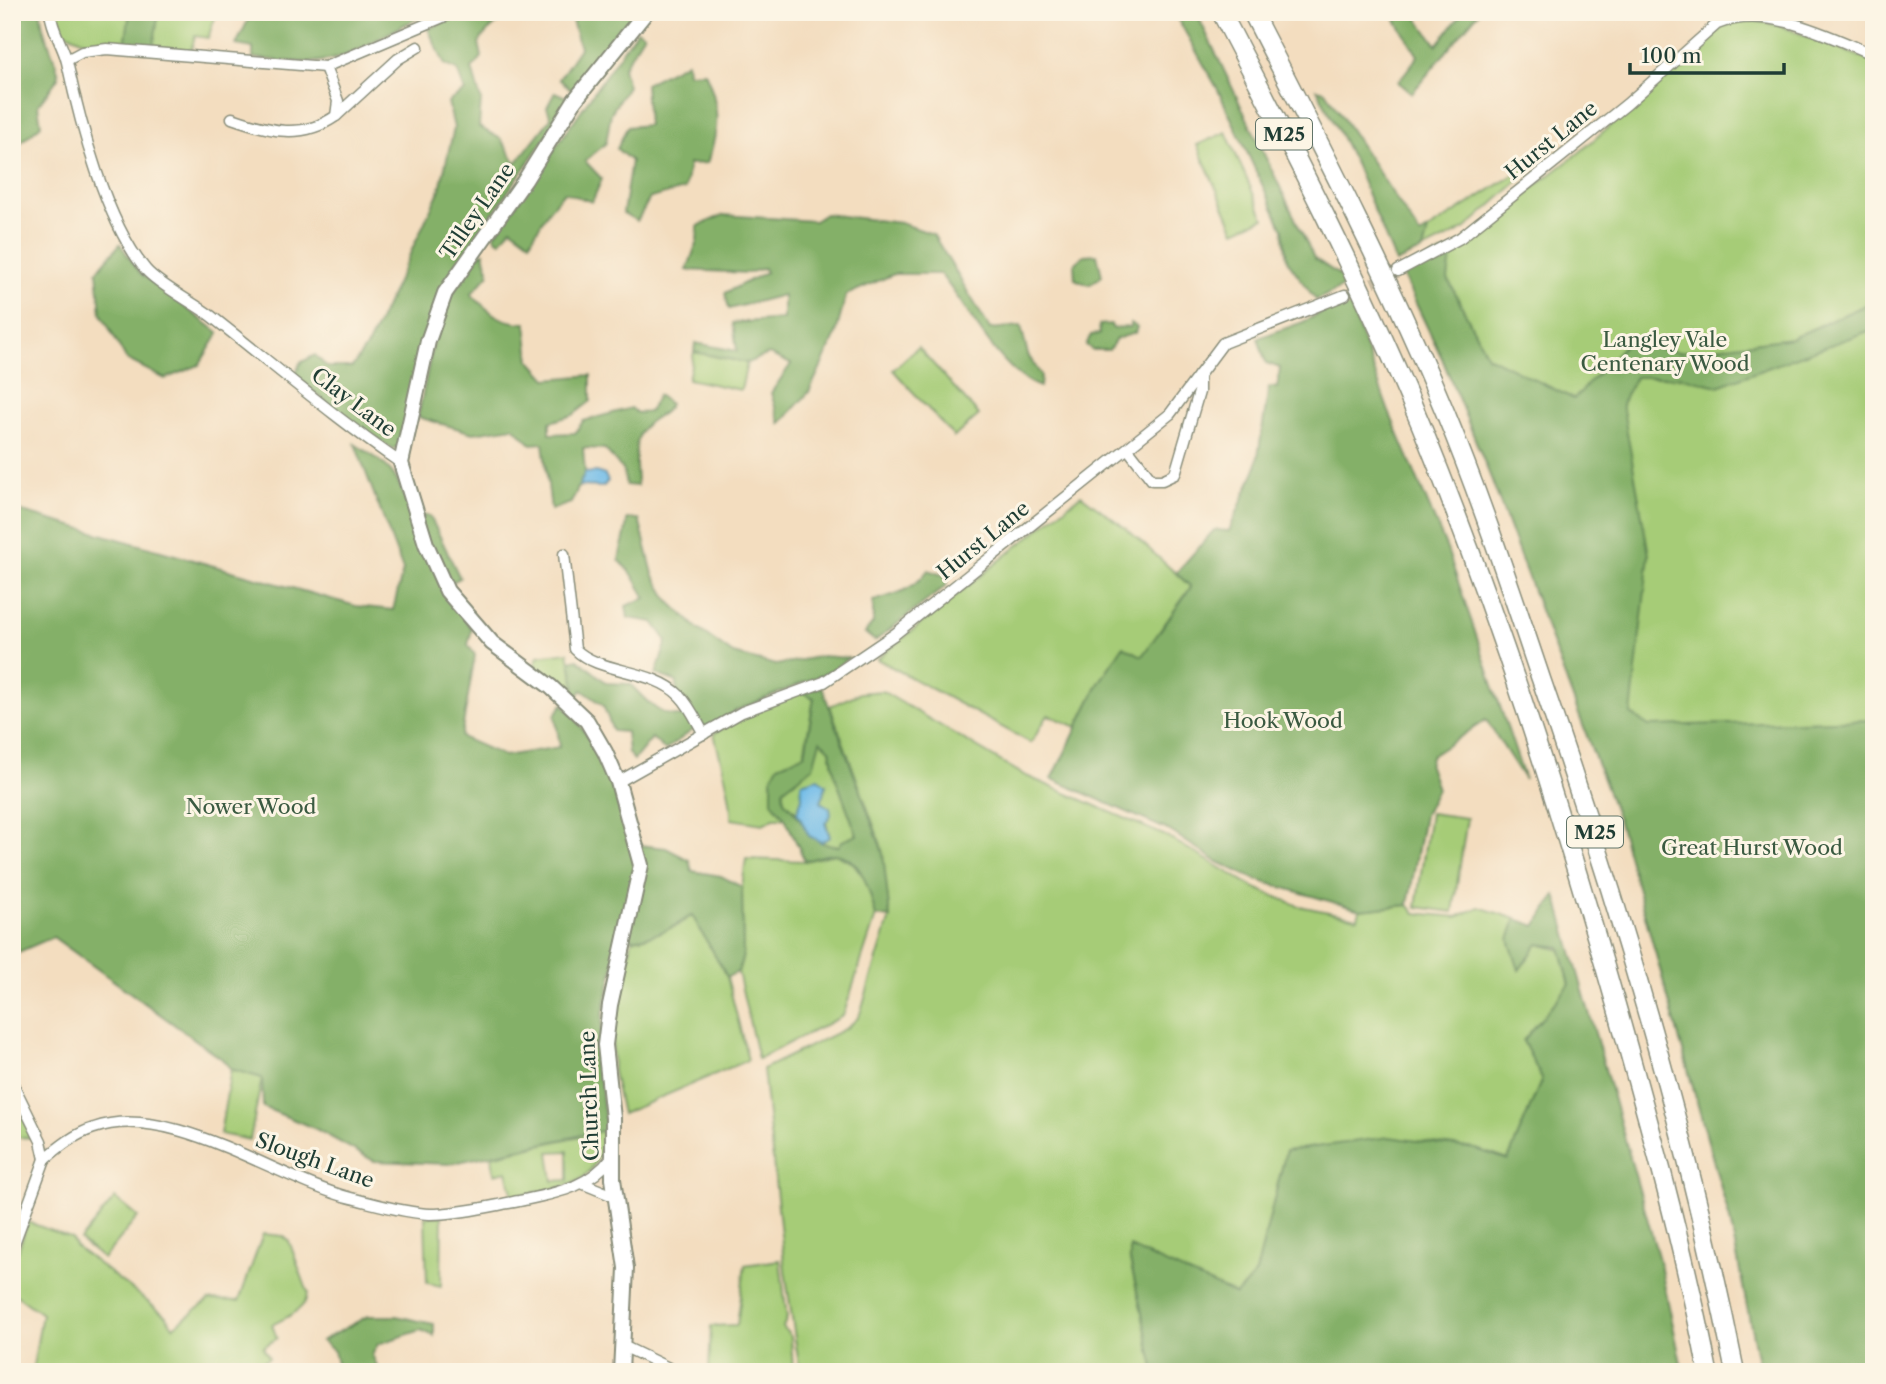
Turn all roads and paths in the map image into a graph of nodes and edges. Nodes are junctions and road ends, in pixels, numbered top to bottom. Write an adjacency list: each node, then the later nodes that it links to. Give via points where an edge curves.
1 (50, 12): 11 (street, Clay Lane)
2 (454, 12): 12 (street)
3 (646, 12): 19 (street, Tilley Lane, via 575,100 446,293 428,341)
4 (1221, 12): 34 (highway, M25, via 1327,217 1421,426 1504,648 1573,856 1649,1121)
5 (1252, 12): 35 (highway, M25, via 1351,204 1446,414 1525,632 1597,841 1663,1062)
6 (1723, 12): 8 (street)
7 (1750, 14): 8 (street); 10 (street, via 1812,30)
8 (1717, 24): 15 (street, Hurst Lane, via 1627,104 1460,238)
9 (418, 47): 13 (street, via 398,59)
10 (1874, 55)
11 (66, 60): 12 (street, via 82,52 107,49); 19 (street, Clay Lane, via 102,184 134,255 149,274 191,301)
12 (324, 67): 13 (street, via 338,101)
13 (336, 116): 14 (street, via 322,126 276,132)
14 (232, 118)
15 (1398, 271)
16 (1345, 295): 17 (street, Hurst Lane, via 1223,343)
17 (1199, 374): 18 (street, Hurst Lane, via 1170,414); 18 (street, via 1199,392 1175,474 1152,480)
18 (1128, 449): 21 (street, Hurst Lane, via 895,634 828,680 741,712)
19 (401, 463): 22 (street, Clay Lane, via 426,544 447,591 492,643 587,721)
20 (564, 554): 21 (street, via 575,649 584,658 650,677 680,696)
21 (704, 734): 22 (street, Hurst Lane)
22 (618, 782): 26 (street, Church Lane, via 641,865 605,1045)
23 (12, 1082): 24 (street)
24 (41, 1141): 25 (street); 27 (street)
25 (61, 1145): 27 (street, Slough Lane); 28 (street, Slough Lane, via 95,1127 153,1125 199,1137 349,1198 430,1214 509,1203)
26 (612, 1157): 28 (street, Slough Lane); 29 (street, Church Lane)
27 (45, 1158): 30 (street)
28 (584, 1184): 29 (street)
29 (616, 1197): 31 (street, Church Lane, via 626,1268)
30 (12, 1249)
31 (623, 1346): 32 (street, Church Lane); 33 (street)
32 (621, 1372)
33 (677, 1372)
34 (1708, 1372)
35 (1735, 1372)

